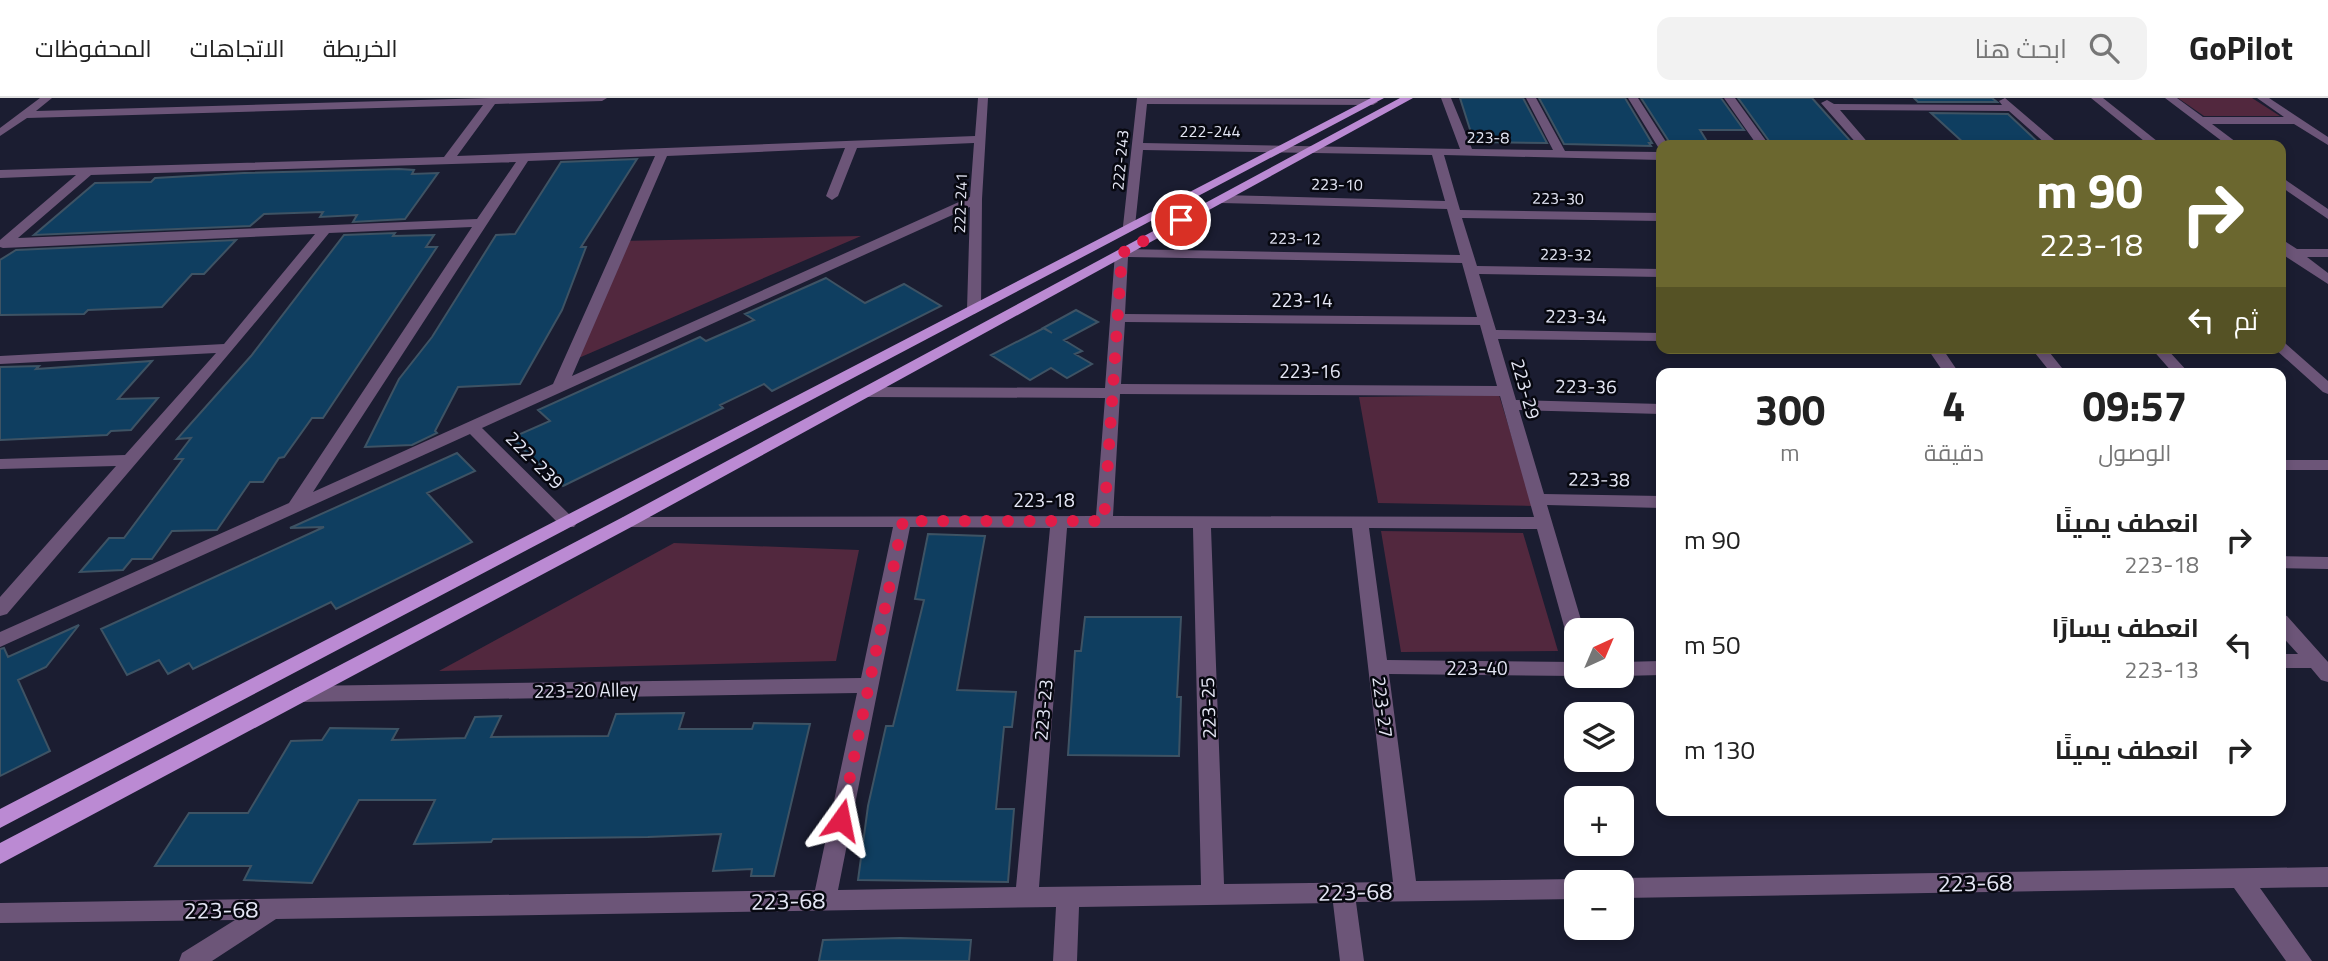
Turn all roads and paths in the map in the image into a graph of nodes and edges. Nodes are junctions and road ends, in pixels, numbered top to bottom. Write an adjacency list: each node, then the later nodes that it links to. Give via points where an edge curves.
1 (47, 98): 19 (street)
2 (602, 98): 17 (street)
3 (983, 98): 23 (street, 222-241)
4 (1408, 98): 34 (main road)
5 (1446, 98): 37 (street)
6 (1531, 98): 38 (street)
7 (1633, 98): 24 (street)
8 (1729, 98): 25 (street)
9 (2001, 98): 18 (street)
10 (2096, 98): 28 (street)
11 (2170, 98): 20 (street)
12 (2262, 98): 21 (street)
13 (1141, 100): 14 (street); 32 (street, 222-243)
14 (1376, 100): 33 (main road)
15 (429, 101): 17 (street); 19 (street)
16 (1827, 102): 18 (street); 26 (street)
17 (491, 103): 41 (street)
18 (2013, 108): 27 (street)
19 (25, 115): 22 (street)
20 (2200, 120): 21 (street); 29 (street)
21 (2296, 121): 30 (street)
22 (0, 133)
23 (980, 139): 31 (street); 46 (street, 222-241)
24 (1659, 140)
25 (1759, 140)
26 (1860, 140)
27 (2048, 140)
28 (2150, 140)
29 (2227, 140)
30 (2328, 142)
31 (853, 144): 35 (street); 45 (street)
32 (1137, 146): 33 (street, 222-244); 52 (street, 222-243)
33 (1283, 147): 34 (street, 222-244); 52 (main road)
34 (1316, 148): 36 (street, 223-8); 47 (main road)
35 (663, 151): 40 (street); 73 (street)
36 (1437, 152): 37 (street, 223-8); 48 (street, 223-29)
37 (1467, 152): 38 (street, 223-8)
38 (1561, 154): 39 (street, 223-8)
39 (1656, 156)
40 (524, 158): 41 (street); 51 (street)
41 (448, 160): 42 (street)
42 (88, 171): 43 (street); 55 (street)
43 (0, 174)
44 (2286, 184): 49 (street)
45 (832, 196)
46 (976, 199): 62 (street, 222-241); 73 (street)
47 (1221, 199): 48 (street, 223-10); 56 (main road)
48 (1454, 209): 50 (street, 223-30); 59 (street, 223-29)
49 (2328, 215)
50 (1656, 217)
51 (480, 223): 53 (street); 86 (street)
52 (1129, 226): 54 (main road)
53 (326, 228): 55 (street); 66 (street)
54 (1100, 242): 56 (main road); 62 (main road)
55 (3, 244)
56 (1122, 253): 59 (street, 223-12); 63 (street); 76 (main road)
57 (2287, 253): 58 (street); 61 (street)
58 (2328, 253)
59 (1470, 265): 60 (street, 223-32); 64 (street, 223-29)
60 (1656, 273)
61 (2328, 279)
62 (974, 310): 92 (main road)
63 (1117, 318): 64 (street, 223-14); 75 (street)
64 (1488, 327): 65 (street, 223-34); 77 (street, 223-29)
65 (1656, 337)
66 (228, 348): 70 (street); 80 (street)
67 (2286, 351): 74 (street)
68 (2043, 354): 71 (street)
69 (2164, 354): 72 (street)
70 (0, 360)
71 (2055, 368)
72 (2177, 368)
73 (559, 387): 79 (street)
74 (2328, 389)
75 (1113, 391): 76 (street, 223-16); 77 (street, 223-16); 89 (street)
76 (868, 392): 87 (main road)
77 (1508, 398): 78 (street, 223-36); 84 (street, 223-29)
78 (1656, 409)
79 (471, 426): 86 (street); 92 (street, 222-239)
80 (131, 460): 81 (street); 97 (street)
81 (0, 464)
82 (2286, 465): 83 (street)
83 (2328, 465)
84 (1537, 499): 85 (street, 223-38); 94 (street, 223-29)
85 (1656, 502)
86 (294, 506): 100 (street)
87 (629, 521): 88 (street, 223-18); 108 (main road)
88 (903, 521): 90 (street, 223-18); 107 (street)
89 (1104, 521): 90 (street, 223-18); 91 (street, 223-18)
90 (1059, 522): 120 (street, 223-23)
91 (1202, 522): 93 (street, 223-18); 119 (street, 223-25)
92 (569, 523): 109 (main road)
93 (1360, 523): 94 (street, 223-18); 103 (street, 223-27)
94 (1544, 523): 98 (street, 223-29)
95 (2286, 562): 96 (street)
96 (2328, 563)
97 (0, 609)
98 (1572, 618)
99 (2286, 627): 101 (street)
100 (0, 640)
101 (2320, 660): 102 (street)
102 (2286, 661)
103 (1378, 667): 105 (street, 223-40); 117 (street, 223-27)
104 (1656, 668): 106 (street)
105 (1564, 669)
106 (1634, 669)
107 (870, 685): 108 (street, 223-20 Alley); 122 (street)
108 (301, 694): 110 (main road)
109 (167, 732): 110 (main road); 111 (main road)
110 (180, 758): 112 (main road)
111 (0, 819)
112 (0, 854)
113 (2328, 877): 114 (street, 223-68)
114 (2240, 879): 115 (street, 223-68); 128 (street)
115 (1634, 888)
116 (1564, 889): 117 (street, 223-68)
117 (1406, 891): 118 (street, 223-68)
118 (1343, 892): 119 (street, 223-68); 127 (street)
119 (1213, 894): 121 (street, 223-68)
120 (1027, 898): 121 (street, 223-68); 122 (street, 223-68)
121 (1068, 898): 126 (street)
122 (824, 901): 123 (street, 223-68)
123 (272, 909): 124 (street, 223-68); 125 (street)
124 (0, 913)
125 (191, 961)
126 (1065, 961)
127 (1352, 961)
128 (2300, 961)

